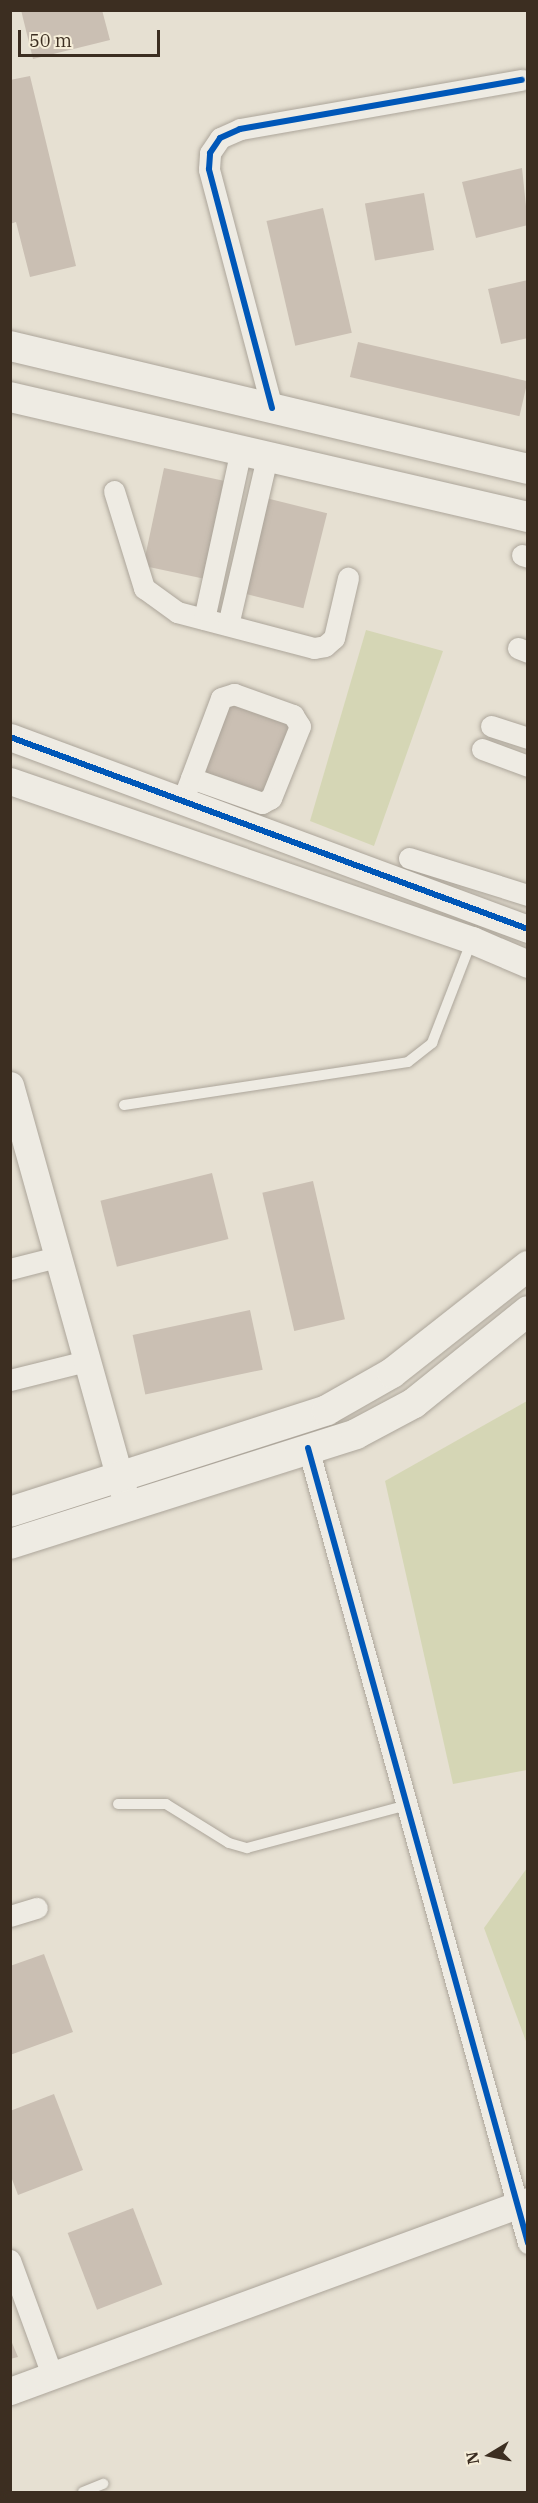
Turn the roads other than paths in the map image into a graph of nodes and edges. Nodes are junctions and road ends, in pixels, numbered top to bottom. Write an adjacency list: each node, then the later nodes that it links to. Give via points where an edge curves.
1 (522, 80): 4 (street, via 240,129 220,138 210,153 209,169)
2 (10, 346): 4 (main road)
3 (10, 397): 5 (main road)
4 (272, 408): 6 (main road)
5 (254, 454): 8 (main road); 10 (street); 11 (street)
6 (528, 469)
7 (114, 491): 10 (street, via 144,588 157,603)
8 (528, 517)
9 (348, 578): 11 (street, via 334,638 325,646)
10 (204, 619): 11 (street)
11 (228, 626)
12 (491, 726): 14 (street)
13 (10, 737): 18 (street)
14 (528, 738)
15 (482, 749): 16 (street)
16 (528, 766)
17 (10, 781): 22 (street)
18 (187, 788): 18 (street, via 221,698 234,694 293,715 300,726 271,798 262,803); 21 (street)
19 (409, 858): 20 (street)
20 (528, 895)
21 (528, 929)
22 (472, 940): 23 (street); 25 (lane, via 432,1043 408,1062)
23 (528, 964)
24 (10, 1085): 26 (street)
25 (124, 1105)
26 (19, 1152): 27 (street)
27 (57, 1257): 29 (street); 31 (street)
28 (528, 1266): 34 (main road, via 392,1373 327,1410)
29 (10, 1269)
30 (528, 1311): 33 (main road, via 414,1403 356,1434)
31 (86, 1361): 32 (street); 34 (street)
32 (10, 1380)
33 (308, 1448): 35 (main road); 39 (street)
34 (118, 1476): 35 (street); 36 (main road)
35 (128, 1506): 37 (main road)
36 (10, 1512)
37 (10, 1544)
38 (118, 1804): 39 (lane, via 166,1804 229,1843 247,1848)
39 (407, 1805): 42 (street)
40 (37, 1908): 41 (street)
41 (10, 1916)
42 (522, 2202): 43 (street); 45 (street)
43 (528, 2243)
44 (10, 2260): 45 (street)
45 (52, 2375): 46 (street)
46 (10, 2391)
47 (103, 2484): 48 (lane)
48 (83, 2493)

